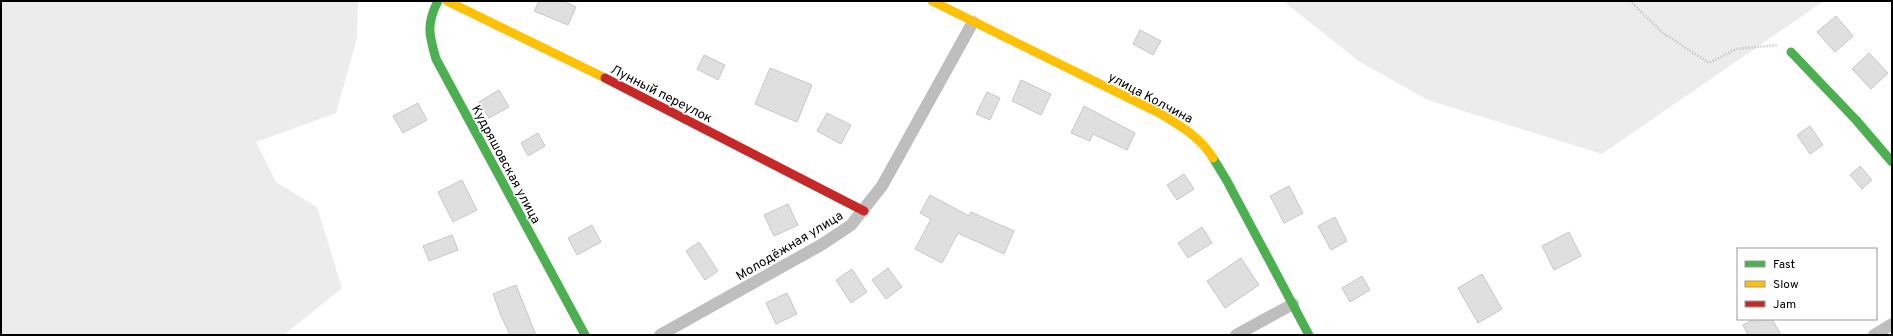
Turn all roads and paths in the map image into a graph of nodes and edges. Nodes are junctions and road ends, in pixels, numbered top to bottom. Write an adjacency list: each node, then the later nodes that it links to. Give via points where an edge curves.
1 (438, 1): 11 (street, Кудряшовская улица, via 430,16 428,34 436,59)
2 (447, 1): 8 (street, Лунный переулок, via 650,100)
3 (932, 1): 5 (street, улица Колчина)
4 (1630, 1): 6 (path, via 1663,33 1709,63 1736,49 1779,45)
5 (973, 22): 8 (street, Молодёжная улица, via 882,186); 9 (street, улица Колчина, via 1161,114 1192,133 1208,150 1227,181)
6 (1791, 52): 7 (street)
7 (1892, 162)
8 (864, 211): 12 (street, Молодёжная улица, via 851,225 821,244)
9 (1293, 304): 13 (street); 14 (street, улица Колчина)
10 (1892, 324): 15 (street)
11 (585, 335)
12 (660, 335)
13 (1236, 335)
14 (1309, 335)
15 (1874, 335)

